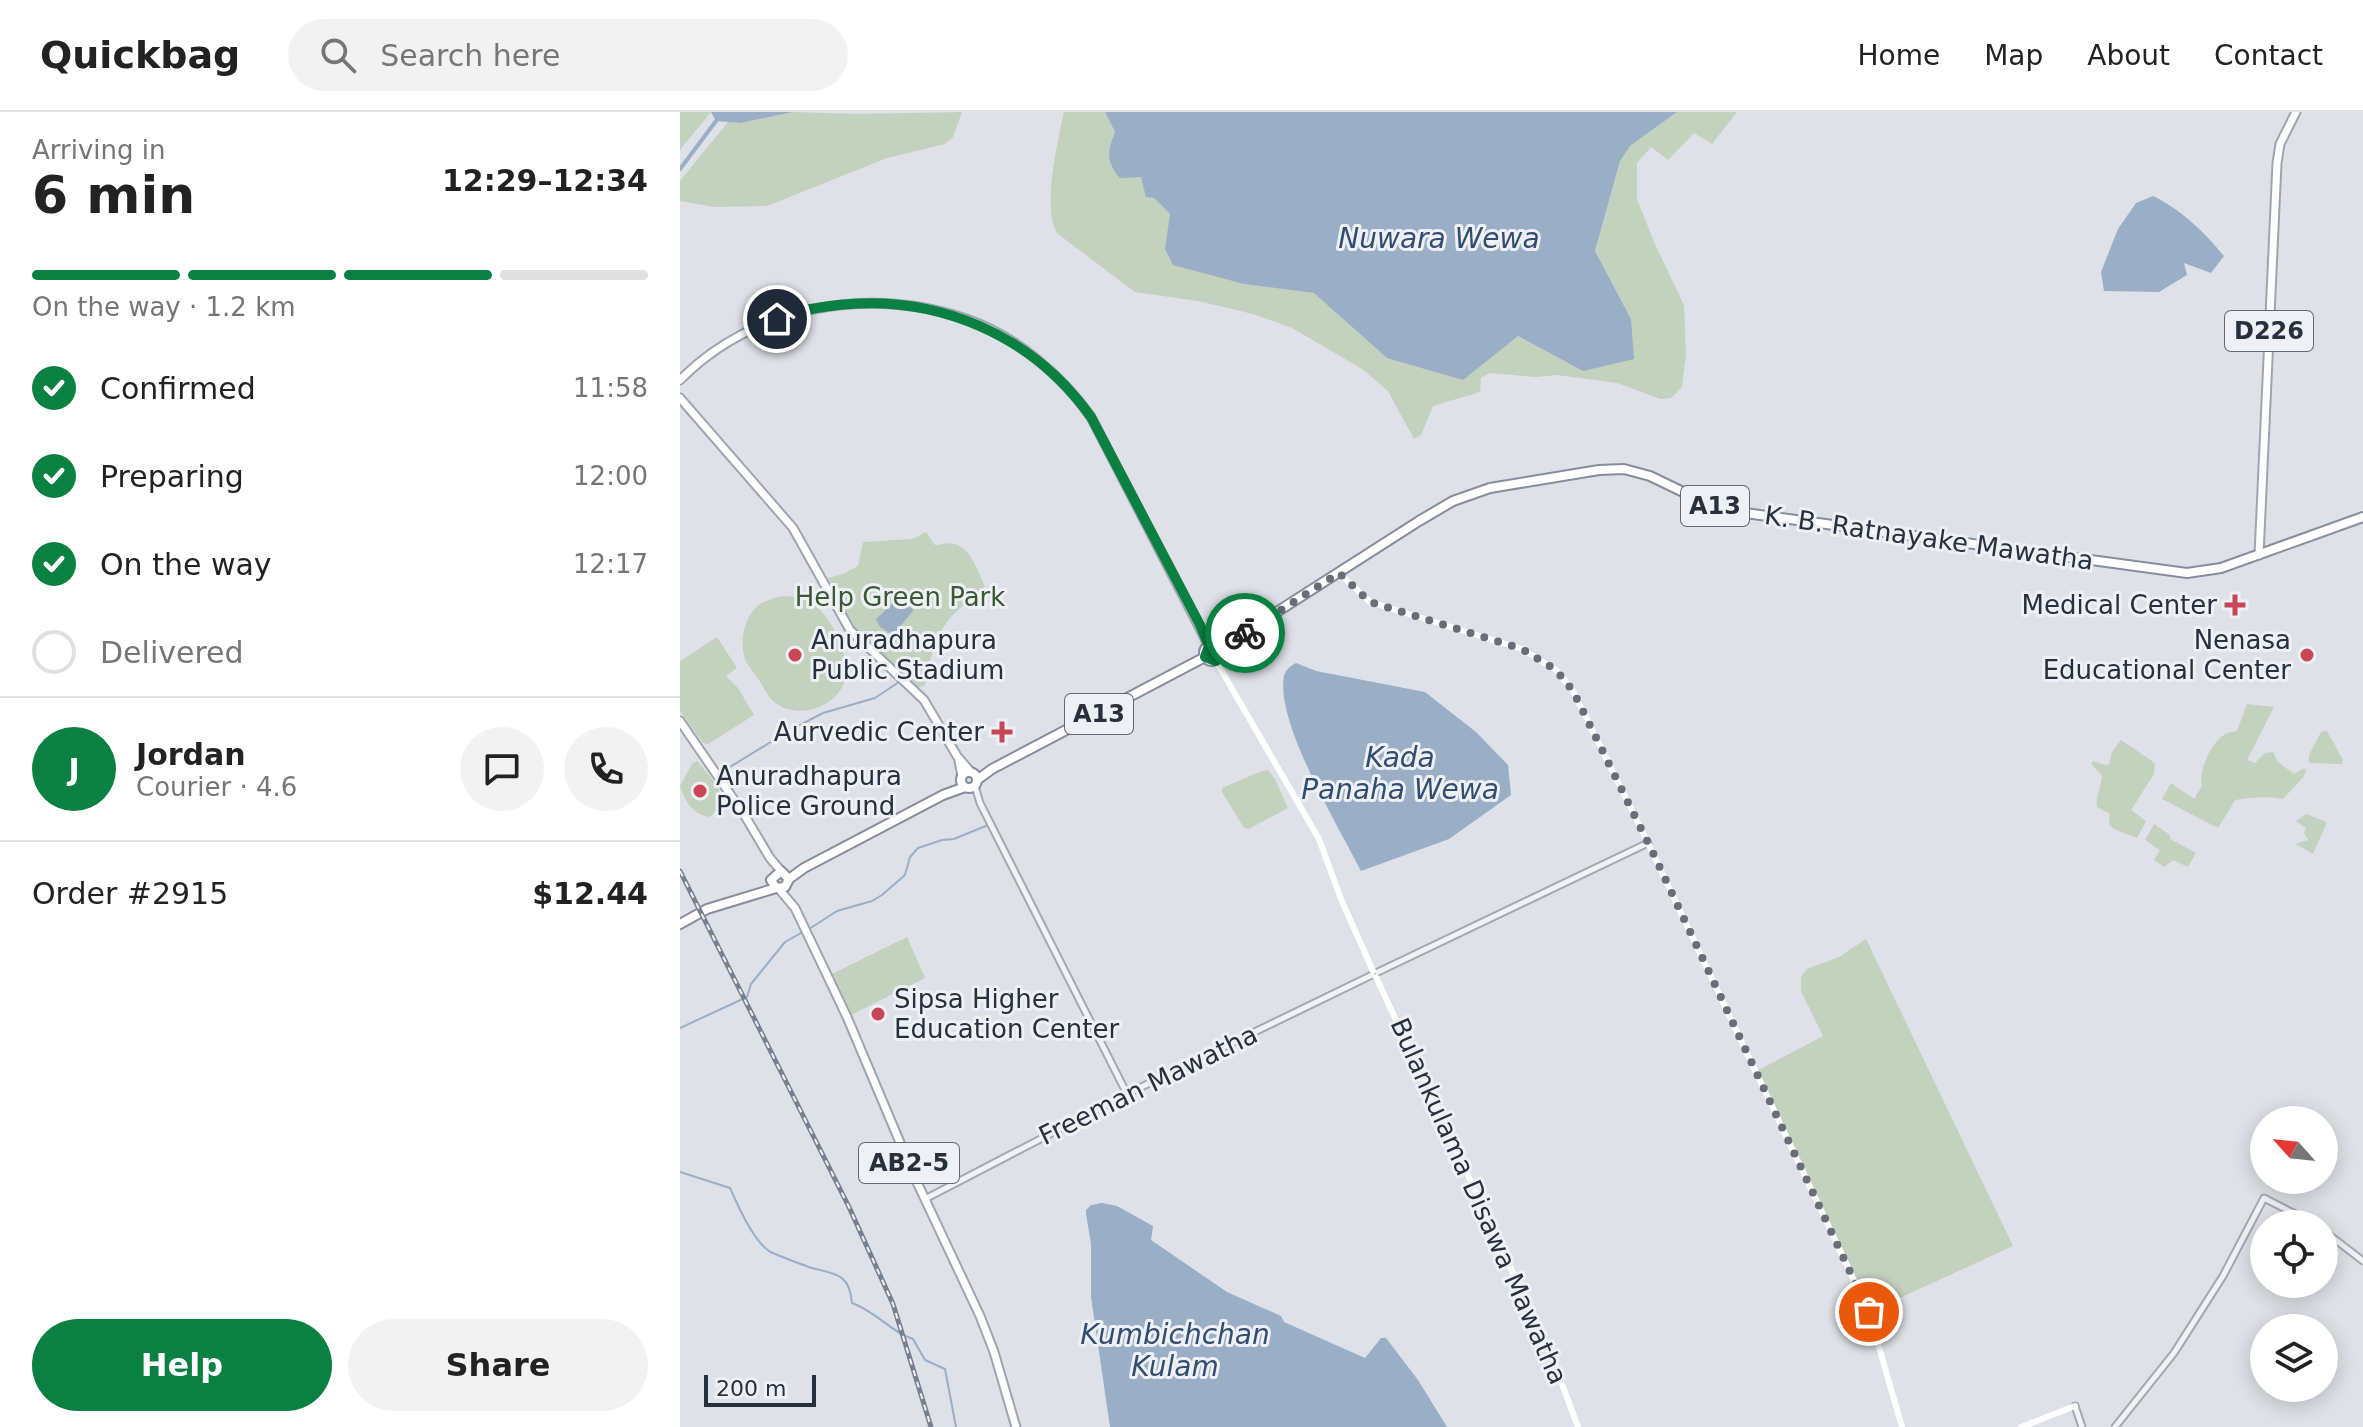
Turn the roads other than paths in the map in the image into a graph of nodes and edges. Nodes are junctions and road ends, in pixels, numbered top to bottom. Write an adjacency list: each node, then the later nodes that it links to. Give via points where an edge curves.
1 (2296, 112): 5 (main road, D226, via 2277,163)
2 (680, 380): 7 (main road, via 727,344 785,316 848,304 951,314 986,328 1034,358 1091,417)
3 (680, 398): 12 (main road, via 793,528 850,630 924,700)
4 (2363, 517): 5 (highway, A13)
5 (2259, 555): 6 (highway, K. B. Ratnayake Mawatha / A13, via 2208,572 2145,568 1738,512 1710,505 1645,474 1612,469 1476,492 1419,521)
6 (1339, 573): 8 (highway, K. B. Ratnayake Mawatha / A13); 13 (main road, via 1370,602 1522,649 1556,670 1573,691)
7 (1209, 646): 8 (highway); 9 (highway)
8 (1219, 649): 10 (highway)
9 (1205, 657): 10 (highway); 12 (highway, A13)
10 (1216, 661): 16 (main road, Bulankulama Disawa Mawatha, via 1319,839)
11 (680, 721): 14 (main road, AB2-5, via 745,816)
12 (970, 782): 14 (highway, A13); 17 (street)
13 (1648, 843): 16 (street, Freeman Mawatha); 27 (main road, via 1869,1312)
14 (780, 880): 15 (highway, A13); 18 (main road, AB2-5, via 847,1017)
15 (680, 924)
16 (1375, 974): 17 (street, Freeman Mawatha); 26 (main road, Bulankulama Disawa Mawatha, via 1552,1357)
17 (1127, 1094): 18 (street, Freeman Mawatha)
18 (925, 1199): 25 (main road, AB2-5, via 988,1336)
19 (2258, 1210): 20 (street, via 2264,1198)
20 (2288, 1210)
21 (2250, 1225): 30 (street, via 2174,1353)
22 (2338, 1242): 23 (street)
23 (2363, 1261)
24 (2075, 1406): 28 (main road); 29 (street)
25 (1016, 1427)
26 (1578, 1427)
27 (1902, 1427)
28 (2021, 1427)
29 (2082, 1427)
30 (2115, 1427)

